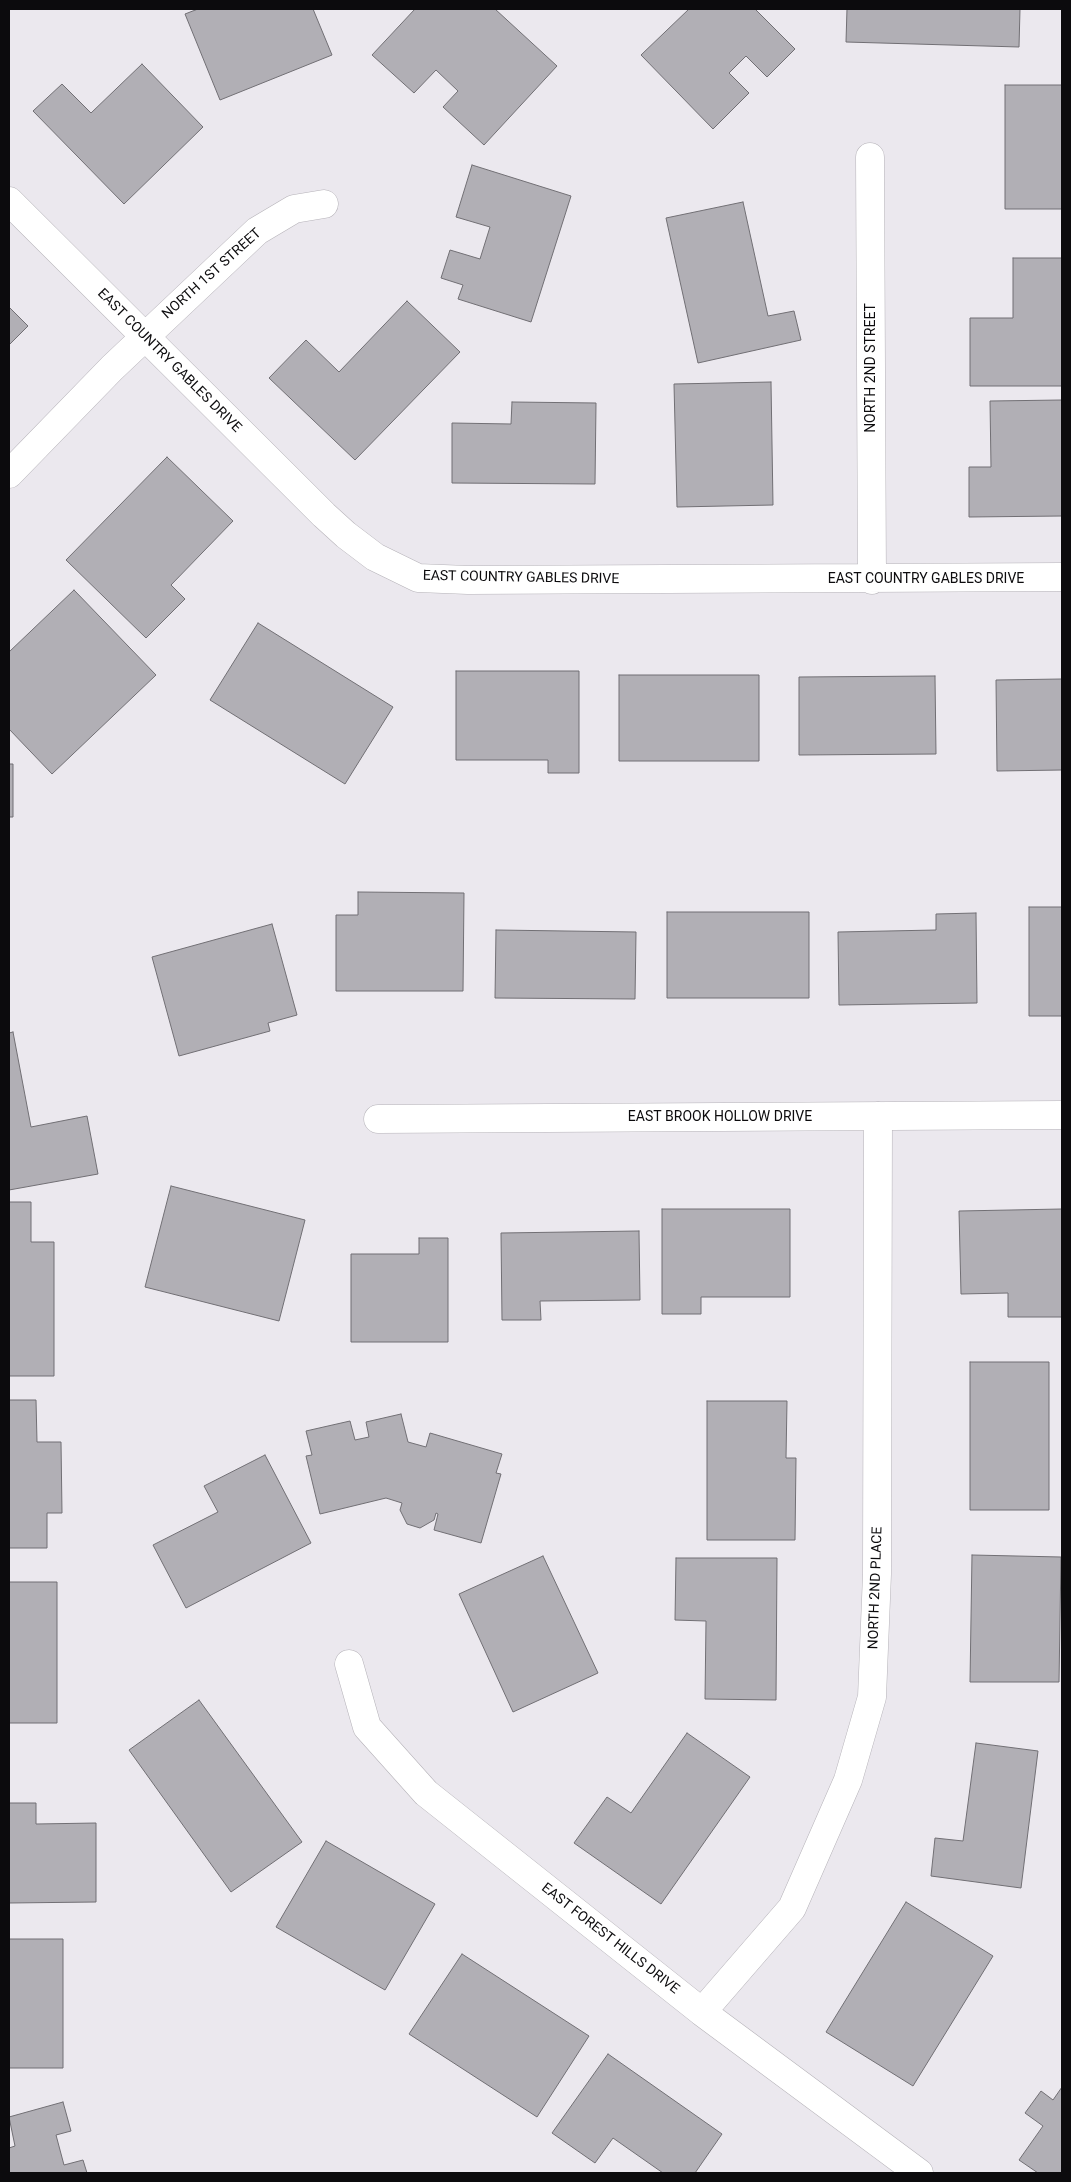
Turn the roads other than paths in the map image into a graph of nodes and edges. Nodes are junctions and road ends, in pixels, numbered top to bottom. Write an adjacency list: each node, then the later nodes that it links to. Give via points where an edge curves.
1 (870, 157): 7 (street, NORTH 2ND STREET)
2 (9, 201): 4 (street, EAST COUNTRY GABLES DRIVE)
3 (324, 204): 4 (street, NORTH 1ST STREET, via 294,209 256,231)
4 (144, 336): 5 (street, NORTH 1ST STREET); 7 (street, EAST COUNTRY GABLES DRIVE, via 346,535 375,557 418,578)
5 (9, 474)
6 (1062, 578): 7 (street, EAST COUNTRY GABLES DRIVE)
7 (872, 580)
8 (1062, 1115): 9 (street, EAST BROOK HOLLOW DRIVE)
9 (878, 1116): 10 (street, EAST BROOK HOLLOW DRIVE); 12 (street, NORTH 2ND PLACE, via 877,1574 872,1697 848,1780 792,1908)
10 (378, 1119)
11 (349, 1664): 12 (street, EAST FOREST HILLS DRIVE, via 367,1727 426,1793)
12 (702, 2012): 13 (street, EAST FOREST HILLS DRIVE)
13 (919, 2173)

